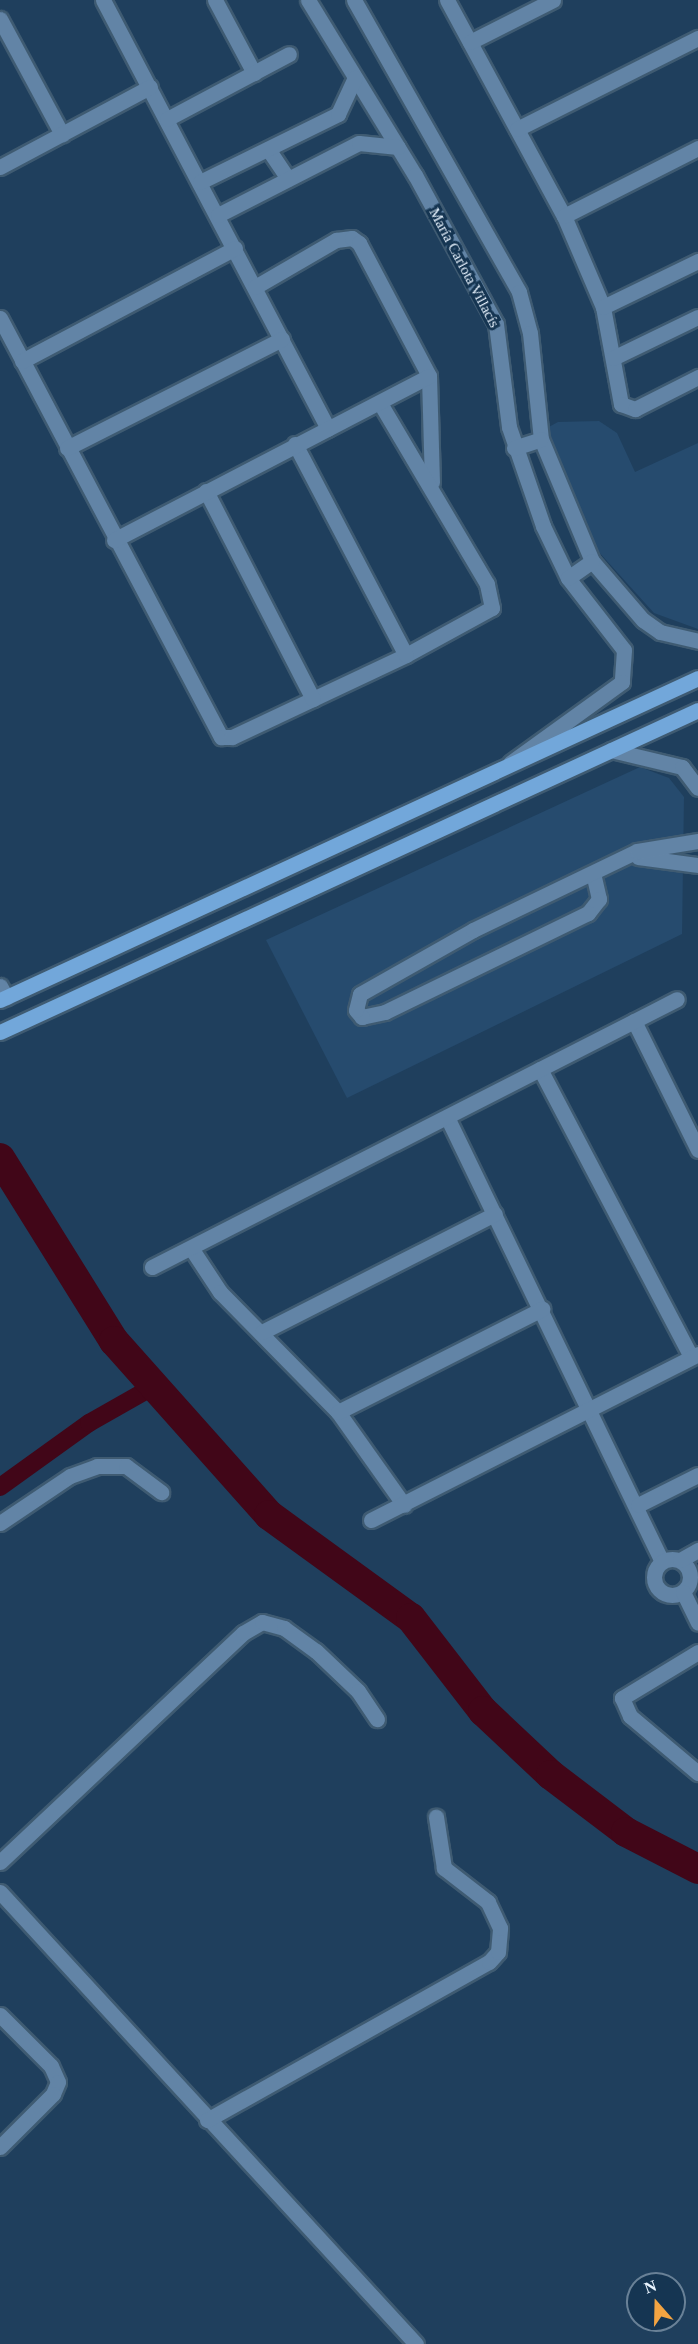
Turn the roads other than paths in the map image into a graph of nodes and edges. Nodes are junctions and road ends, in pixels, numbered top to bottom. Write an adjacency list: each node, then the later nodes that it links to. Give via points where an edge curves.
1 (103, 0): 13 (street)
2 (215, 0): 11 (street)
3 (308, 0): 12 (street, María Carlota Villacís)
4 (354, 0): 38 (street, via 519,292 530,333)
5 (447, 0): 9 (street)
6 (553, 0): 9 (street)
7 (0, 19): 16 (street)
8 (698, 38): 15 (street)
9 (470, 42): 15 (street)
10 (289, 54): 11 (street)
11 (254, 73): 14 (street)
12 (355, 78): 17 (street, María Carlota Villacís); 19 (street, via 338,114)
13 (150, 87): 14 (street); 16 (street)
14 (167, 119): 22 (street)
15 (517, 129): 24 (street)
16 (62, 134): 20 (street)
17 (398, 147): 21 (street, via 359,143); 41 (street, María Carlota Villacís, via 496,324)
18 (698, 148): 24 (street)
19 (268, 149): 21 (street); 22 (street)
20 (0, 166)
21 (288, 179): 23 (street)
22 (200, 182): 23 (street)
23 (218, 215): 25 (street)
24 (564, 216): 28 (street)
25 (235, 248): 27 (street); 33 (street)
26 (698, 261): 28 (street)
27 (255, 286): 31 (street); 34 (street, via 336,240 352,238)
28 (603, 307): 32 (street)
29 (698, 316): 32 (street)
30 (0, 318): 33 (street)
31 (282, 339): 37 (street); 40 (street)
32 (613, 358): 35 (street, via 621,404 627,409)
33 (22, 361): 40 (street)
34 (429, 376): 36 (street); 42 (street)
35 (698, 377)
36 (380, 403): 37 (street); 42 (street)
37 (328, 428): 39 (street)
38 (541, 439): 41 (street); 45 (street)
39 (295, 444): 43 (street); 48 (street)
40 (67, 448): 44 (street)
41 (514, 448): 46 (street, María Carlota Villacís)
42 (432, 488): 48 (street, via 487,584 492,608)
43 (206, 491): 44 (street); 50 (street)
44 (114, 540): 50 (street, via 221,737)
45 (592, 561): 46 (street); 47 (street, via 643,620 660,632)
46 (568, 578): 53 (street, María Carlota Villacís, via 618,637 626,668 622,682)
47 (698, 641)
48 (406, 655): 50 (street)
49 (698, 678): 53 (main road)
50 (313, 699)
51 (698, 710): 52 (main road)
52 (611, 750): 54 (street, via 682,767); 62 (main road)
53 (508, 766): 59 (main road)
54 (698, 788)
55 (698, 841): 56 (street)
56 (626, 857): 57 (street); 58 (street)
57 (698, 865)
58 (593, 873): 58 (street, via 473,930 370,988 360,994 356,1010 362,1017 385,1012 588,913 599,899)
59 (2, 995)
60 (676, 999): 61 (street)
61 (634, 1021): 63 (street); 65 (street)
62 (0, 1032)
63 (540, 1069): 64 (street); 71 (street)
64 (447, 1117): 66 (street); 67 (street)
65 (698, 1150)
66 (495, 1214): 69 (street); 70 (street)
67 (191, 1248): 68 (street); 70 (street, via 220,1292)
68 (152, 1268)
69 (542, 1309): 72 (street); 73 (street)
70 (262, 1332): 73 (street)
71 (695, 1356): 72 (street)
72 (591, 1409): 76 (street); 77 (street)
73 (338, 1412): 76 (street)
74 (698, 1475): 77 (street)
75 (161, 1492): 79 (street, via 126,1466 97,1466 70,1476)
76 (404, 1505): 78 (street)
77 (638, 1505): 82 (street)
78 (371, 1520)
79 (0, 1523)
80 (698, 1550): 81 (street)
81 (680, 1560): 82 (street); 83 (street, via 689,1568)
82 (662, 1561): 83 (street, via 654,1578 659,1590 670,1595)
83 (690, 1583): 84 (street)
84 (698, 1623)
85 (698, 1652): 87 (street, via 622,1698 630,1716)
86 (377, 1719): 89 (street, via 358,1691 316,1651 284,1628 262,1622 243,1633)
87 (698, 1773)
88 (436, 1817): 92 (street, via 444,1868 488,1902 500,1928 498,1952 489,1962)
89 (0, 1862)
90 (0, 1892): 92 (street)
91 (0, 2015): 93 (street, via 51,2066 58,2082 53,2094)
92 (207, 2121): 94 (street)
93 (0, 2147)
94 (416, 2344)

